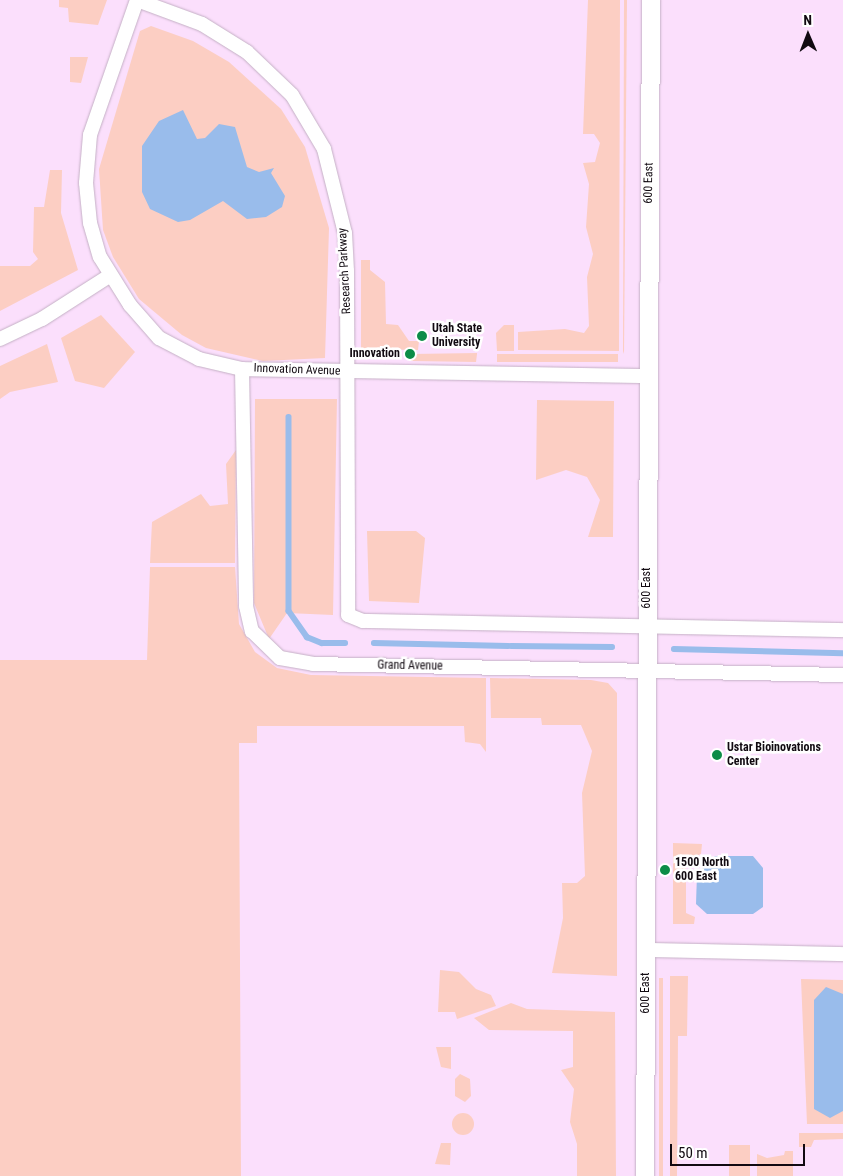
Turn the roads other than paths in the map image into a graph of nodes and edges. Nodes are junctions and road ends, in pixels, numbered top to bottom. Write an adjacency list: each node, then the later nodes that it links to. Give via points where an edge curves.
1 (137, 0): 3 (street, Research Parkway, via 90,135 86,182 90,223); 6 (street, Research Parkway, via 202,24 247,52 292,95 324,149 345,233)
2 (651, 0): 7 (street, 600 East)
3 (109, 276): 4 (street, via 42,319); 5 (street, Innovation Avenue, via 159,338 199,359)
4 (0, 339)
5 (242, 369): 6 (street, Innovation Avenue); 10 (street, Grand Avenue, via 246,606 252,631 269,651 292,663)
6 (347, 372): 7 (street, Innovation Avenue); 8 (street, via 348,615 363,621)
7 (647, 376): 8 (street, 600 East)
8 (647, 627): 9 (street); 10 (street, 600 East)
9 (843, 630)
10 (647, 671): 11 (street, Grand Avenue); 12 (street, 600 East)
11 (843, 675)
12 (646, 950): 13 (street); 14 (street, 600 East)
13 (843, 954)
14 (645, 1176)

